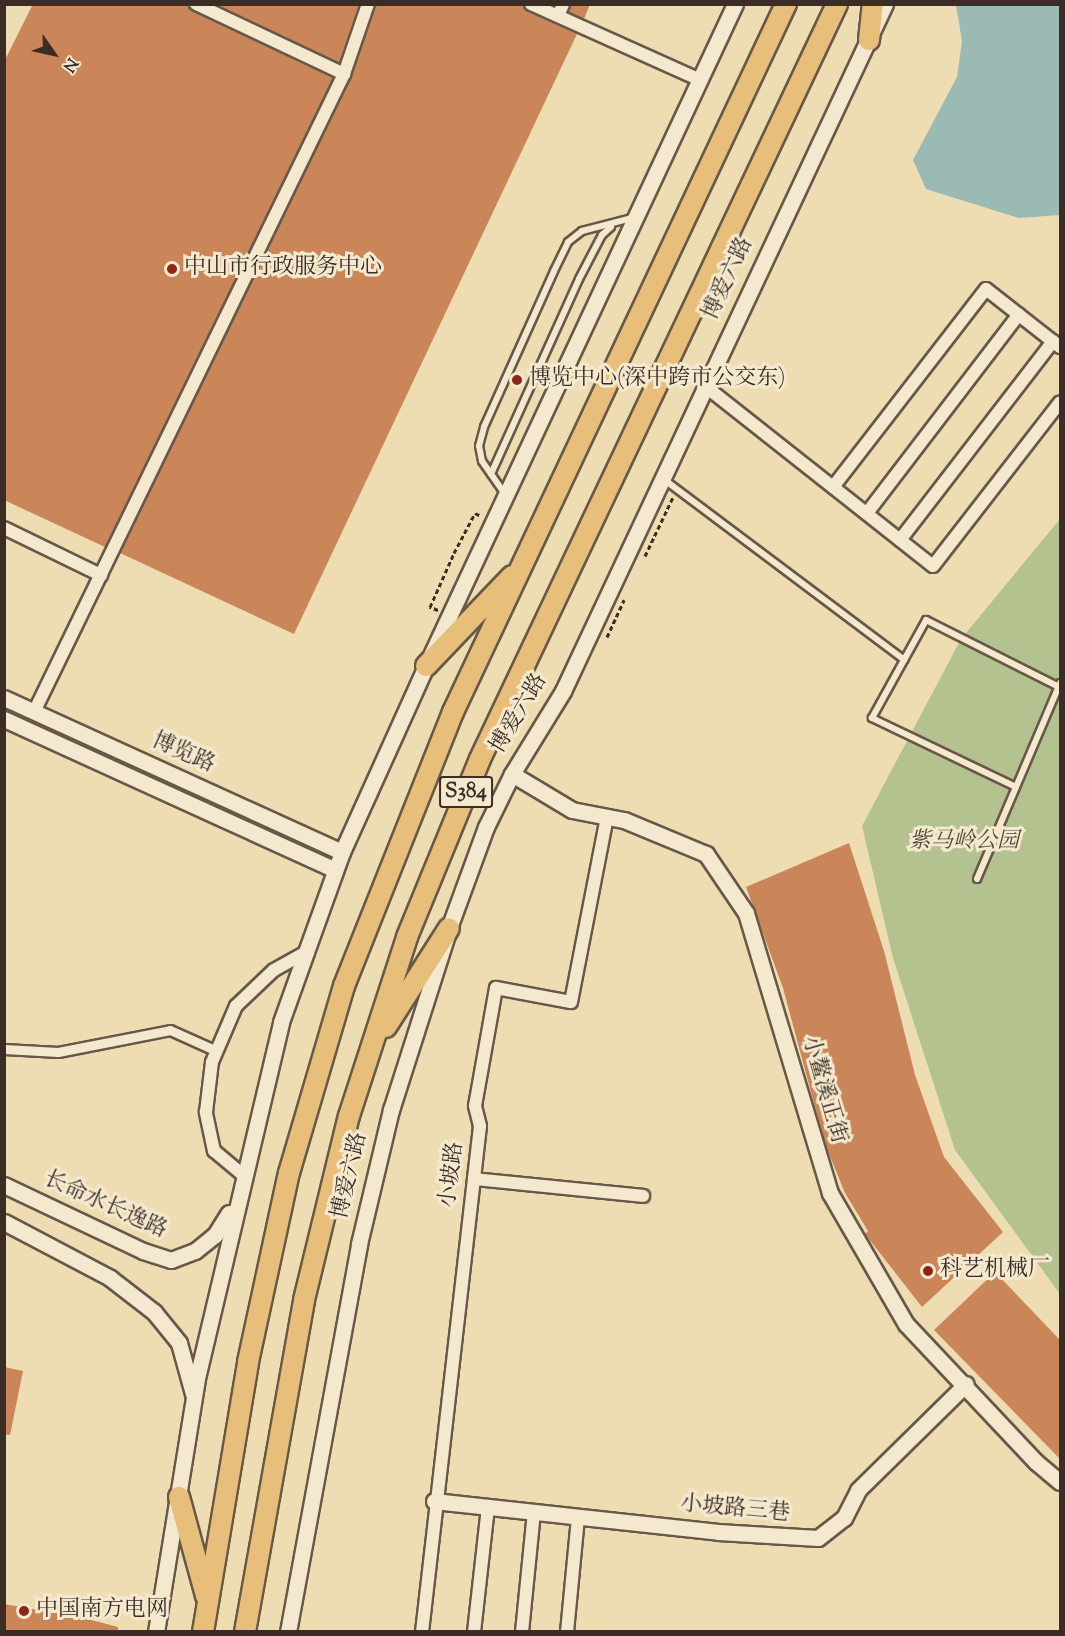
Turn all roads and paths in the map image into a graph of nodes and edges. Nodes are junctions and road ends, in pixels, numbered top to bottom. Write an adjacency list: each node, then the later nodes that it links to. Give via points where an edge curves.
1 (196, 4): 11 (street)
2 (368, 4): 11 (street)
3 (531, 4): 9 (street)
4 (735, 4): 12 (street)
5 (786, 4): 29 (highway, S384)
6 (837, 4): 48 (highway, 博爱六路 / S384, via 480,759 407,938)
7 (873, 4): 10 (highway)
8 (885, 4): 10 (street, 博爱六路)
9 (561, 10): 12 (street)
10 (870, 40): 17 (street, 博爱六路)
11 (344, 74): 30 (street)
12 (700, 80): 13 (street)
13 (638, 216): 14 (lane); 23 (street)
14 (614, 224): 19 (lane, via 602,234 579,279); 19 (lane, via 582,231 568,242 484,427 479,446 482,461)
15 (1019, 314): 16 (street); 21 (street, via 986,289); 24 (street)
16 (1057, 344): 27 (street)
17 (705, 386): 20 (street, 博爱六路); 21 (street)
18 (1060, 402): 27 (street, via 933,566)
19 (491, 474): 23 (lane)
20 (662, 478): 22 (lane); 38 (street, 博爱六路, via 563,691)
21 (834, 487): 24 (street)
22 (676, 489): 28 (path); 32 (lane)
23 (506, 496): 25 (street)
24 (867, 513): 27 (street)
25 (493, 523): 31 (street); 31 (path, via 475,513 454,553 430,607)
26 (4, 528): 30 (street)
27 (900, 540)
28 (643, 560)
29 (525, 564): 33 (highway); 63 (highway, S384, via 453,712 344,986 280,1218 248,1362)
30 (100, 575): 36 (street)
31 (449, 616): 33 (street)
32 (904, 660): 34 (lane, via 926,620); 39 (lane, via 872,718)
33 (426, 666): 41 (street)
34 (1060, 685): 39 (lane)
35 (4, 698): 36 (street, 博览路)
36 (34, 712): 41 (street, 博览路)
37 (4, 719): 42 (street, 博览路)
38 (512, 774): 40 (street, 小鳌溪正街, via 572,810); 44 (street, 博爱六路, via 486,827)
39 (1016, 787): 43 (lane)
40 (607, 817): 50 (street, 小坡路, via 571,1002 496,988 475,1106 480,1126); 55 (street, 小鳌溪正街, via 706,854 746,914 830,1193 906,1324)
41 (342, 852): 42 (street)
42 (335, 870): 45 (street)
43 (977, 879)
44 (449, 928): 48 (highway); 67 (street, 博爱六路, via 391,1110 359,1244)
45 (306, 952): 47 (street, via 274,970 236,1006); 49 (street, via 281,1022)
46 (4, 1049): 47 (street, via 58,1052 170,1030)
47 (217, 1051): 49 (street, via 206,1112 214,1152)
48 (370, 1052): 66 (highway, 博爱六路 / S384, via 349,1116 304,1300)
49 (243, 1175): 53 (street)
50 (474, 1179): 52 (street); 59 (street, 小坡路)
51 (4, 1185): 53 (street, 长命水长逸路, via 142,1251 171,1260 195,1251 215,1235)
52 (643, 1196)
53 (236, 1203): 56 (street)
54 (4, 1222): 56 (street, via 110,1278 154,1312 179,1343)
55 (966, 1384): 57 (street, 小鳌溪正街, via 1035,1461); 62 (street, 小坡路三巷, via 858,1490 844,1518 818,1538)
56 (194, 1399): 58 (street)
57 (1060, 1482)
58 (179, 1497): 63 (highway); 64 (street)
59 (435, 1501): 60 (street, 小坡路三巷); 68 (street, 小坡路)
60 (488, 1507): 61 (street, 小坡路三巷); 69 (street)
61 (534, 1512): 62 (street, 小坡路三巷); 70 (street)
62 (578, 1517): 71 (street)
63 (208, 1604): 65 (highway, S384)
64 (156, 1632)
65 (203, 1632)
66 (245, 1632)
67 (288, 1632)
68 (422, 1632)
69 (474, 1632)
70 (522, 1632)
71 (567, 1632)

